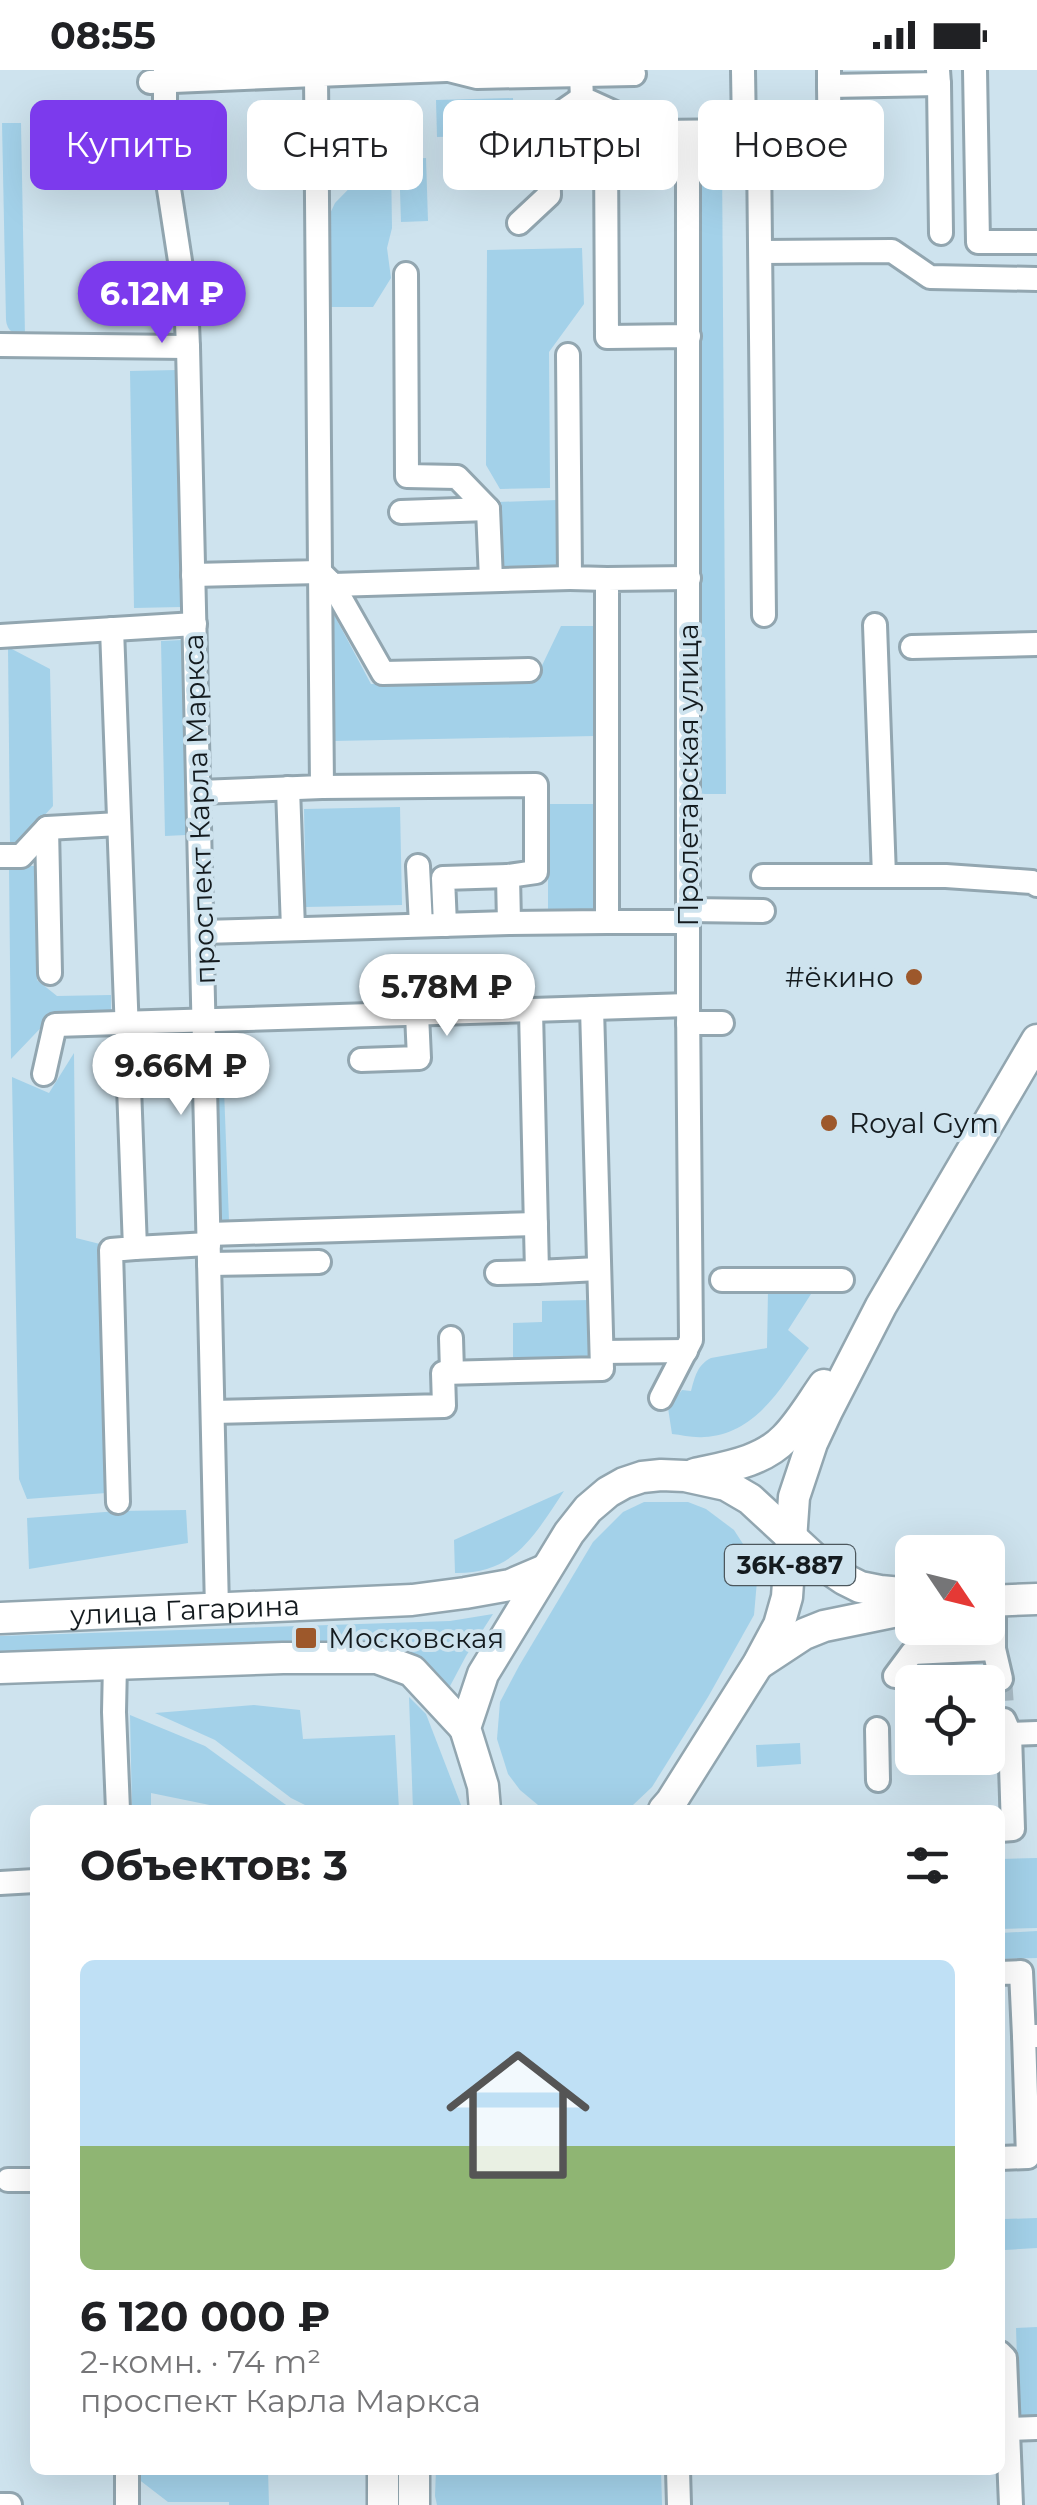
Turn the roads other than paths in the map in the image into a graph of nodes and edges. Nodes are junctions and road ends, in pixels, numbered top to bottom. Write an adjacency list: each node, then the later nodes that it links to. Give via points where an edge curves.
1 (447, 70): 5 (street); 9 (street)
2 (743, 70): 10 (street)
3 (975, 70): 15 (street, via 978,242)
4 (634, 74): 9 (street)
5 (316, 75): 7 (street); 26 (street)
6 (938, 77): 8 (street); 14 (street)
7 (160, 78): 21 (street, проспект Карла Маркса)
8 (829, 78)
9 (581, 87): 11 (street, via 656,132); 13 (street, via 556,116 547,117 549,195)
10 (744, 100)
11 (698, 131)
12 (759, 190): 16 (street)
13 (519, 223)
14 (940, 233)
15 (1037, 242)
16 (760, 252): 18 (street, via 892,251 930,277); 31 (street)
17 (406, 274): 23 (street, via 407,476 458,477)
18 (1037, 279)
19 (689, 336): 19 (street, Пролетарская улица, via 688,145 606,146 606,336); 29 (street, Пролетарская улица)
20 (0, 345): 21 (street)
21 (188, 347): 25 (street, проспект Карла Маркса)
22 (568, 356): 27 (street)
23 (488, 509): 24 (street); 30 (street)
24 (401, 512)
25 (194, 574): 26 (street); 32 (street, проспект Карла Маркса)
26 (327, 578): 30 (street); 38 (street, via 382,673); 39 (street)
27 (570, 578): 28 (street); 30 (street)
28 (608, 578): 29 (street); 52 (street)
29 (689, 578): 51 (street, Пролетарская улица)
30 (490, 580)
31 (764, 614)
32 (194, 624): 34 (street); 41 (street, проспект Карла Маркса)
33 (875, 625): 48 (street)
34 (112, 629): 35 (street); 42 (street)
35 (10, 636)
36 (1037, 644): 37 (street)
37 (912, 647)
38 (529, 670)
39 (322, 787): 40 (street); 46 (street, via 536,784 536,872)
40 (288, 788): 41 (street); 55 (street)
41 (200, 792): 56 (street, проспект Карла Маркса)
42 (119, 824): 43 (street); 63 (street)
43 (46, 828): 44 (street, via 20,856); 57 (street)
44 (0, 856)
45 (418, 866): 54 (street)
46 (508, 876): 53 (street); 54 (street, via 444,878)
47 (763, 876): 48 (street)
48 (884, 876): 49 (street)
49 (1037, 885)
50 (763, 911): 51 (street)
51 (688, 916): 52 (street); 61 (street, Пролетарская улица)
52 (607, 922): 53 (street)
53 (509, 923): 54 (street)
54 (433, 925): 55 (street)
55 (293, 929): 56 (street)
56 (203, 932): 62 (street, проспект Карла Маркса)
57 (50, 973)
58 (592, 1008): 59 (street); 61 (street); 72 (street)
59 (531, 1011): 60 (street); 68 (street)
60 (417, 1014): 62 (street); 66 (street, via 419,1058)
61 (688, 1014): 64 (street); 79 (street, Пролетарская улица)
62 (205, 1020): 63 (street); 69 (street, проспект Карла Маркса)
63 (126, 1022): 67 (street, via 55,1025); 70 (street)
64 (722, 1022)
65 (1037, 1040): 77 (main road, 36К-887)
66 (360, 1060)
67 (44, 1074)
68 (536, 1224): 69 (street); 73 (street)
69 (209, 1247): 70 (street); 71 (street); 83 (street, проспект Карла Маркса)
70 (134, 1248): 85 (street, via 111,1250)
71 (320, 1262)
72 (599, 1269): 73 (street); 80 (street)
73 (537, 1272): 74 (street)
74 (498, 1273)
75 (722, 1280): 76 (street)
76 (842, 1280)
77 (881, 1306): 84 (main road, 36К-887, via 785,1438 744,1462); 86 (main road, 36К-887, via 812,1443 794,1497)
78 (451, 1338): 81 (street)
79 (686, 1351): 80 (street); 82 (street, Пролетарская улица)
80 (602, 1352): 81 (street, via 602,1369)
81 (452, 1372): 83 (street, via 443,1372 444,1406)
82 (661, 1398)
83 (213, 1412): 91 (street, проспект Карла Маркса, via 226,1526)
84 (685, 1476): 86 (main road, 36К-887, via 736,1490); 87 (main road, 36К-887, via 642,1477 608,1492)
85 (118, 1502)
86 (792, 1538): 88 (main road, via 860,1586); 97 (main road, 36К-887, via 787,1597)
87 (544, 1570): 91 (main road, улица Гагарина, via 466,1594); 101 (main road, 36К-887, via 483,1674)
88 (895, 1591)
89 (1037, 1599): 90 (main road)
90 (1005, 1600)
91 (217, 1609): 93 (main road, улица Гагарина)
92 (895, 1611): 97 (main road, via 824,1626)
93 (0, 1618)
94 (994, 1645): 95 (street)
95 (994, 1649): 98 (street, via 912,1652); 99 (street)
96 (115, 1664): 100 (main road, улица Гагарина); 101 (main road, улица Гагарина, via 377,1658 412,1671); 106 (street)
97 (758, 1664): 107 (main road, 36К-887)
98 (903, 1665)
99 (998, 1665)
100 (0, 1668)
101 (465, 1728): 105 (main road)
102 (876, 1728): 104 (street)
103 (1037, 1733): 108 (street, via 1007,1727 1013,1829)
104 (878, 1780)
105 (489, 1802)
106 (118, 1805)
107 (669, 1805)
108 (1005, 1830)
109 (30, 1882): 110 (street)
110 (0, 1883)
111 (1005, 1972): 112 (street, via 1022,1972)
112 (1030, 2036): 113 (street)
113 (1025, 2070): 114 (street); 115 (street, via 1028,2157)
114 (1005, 2072)
115 (1005, 2158)
116 (8, 2180): 117 (street)
117 (30, 2180)
118 (1005, 2358): 120 (street)
119 (1037, 2428): 120 (street)
120 (1008, 2430): 127 (street)
121 (126, 2475): 125 (street)
122 (678, 2475): 126 (street)
123 (0, 2504): 124 (street)
124 (10, 2505)
125 (127, 2505)
126 (679, 2505)
127 (1011, 2505)

